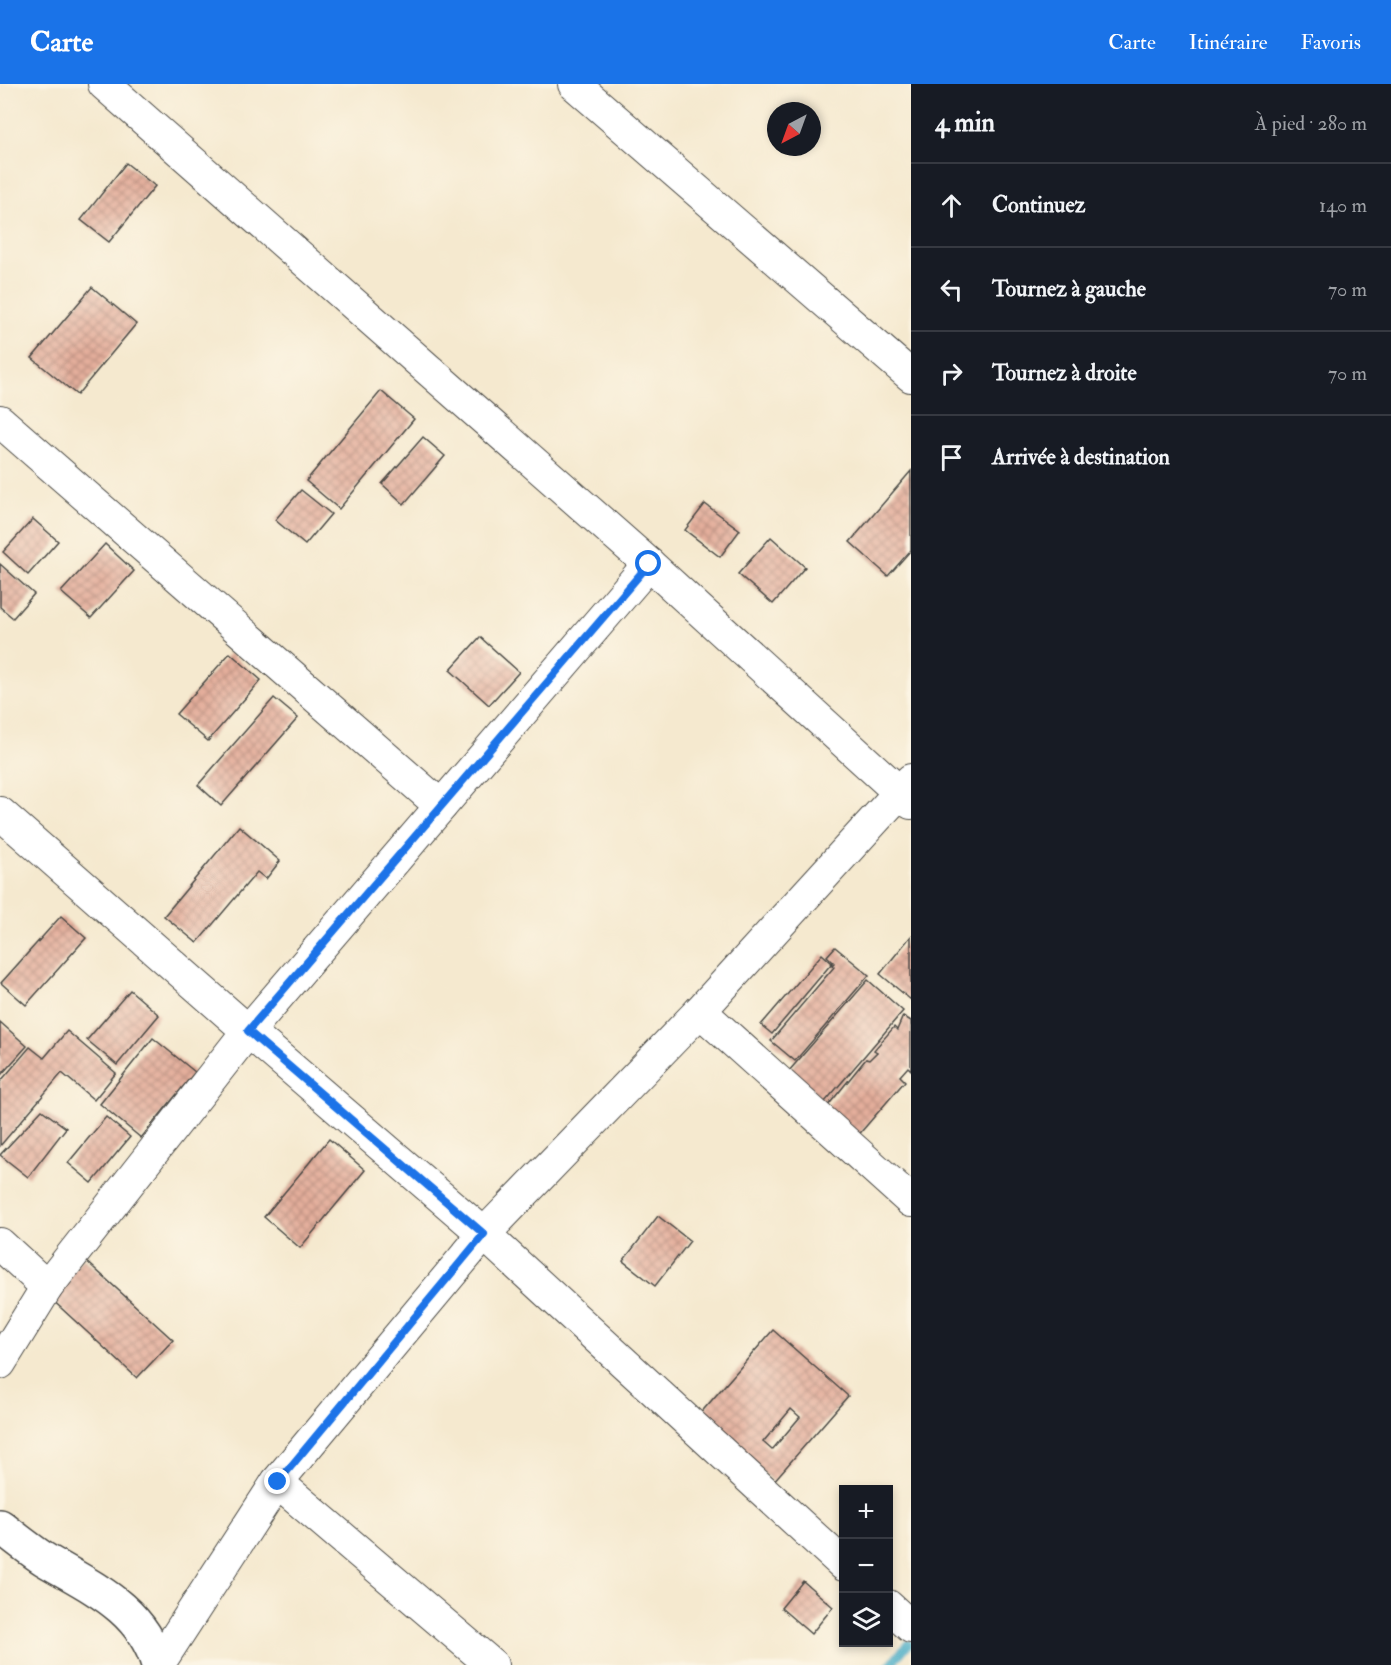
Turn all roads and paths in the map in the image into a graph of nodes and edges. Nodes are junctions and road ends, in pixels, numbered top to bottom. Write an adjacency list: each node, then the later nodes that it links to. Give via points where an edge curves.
1 (105, 84): 5 (street)
2 (574, 84): 3 (street)
3 (911, 376)
4 (0, 421): 7 (street)
5 (649, 564): 6 (street); 7 (street)
6 (907, 792): 9 (street)
7 (441, 806): 10 (street)
8 (0, 813): 10 (street)
9 (700, 1011): 11 (street); 12 (street)
10 (248, 1031): 12 (street); 14 (street)
11 (911, 1201)
12 (484, 1234): 16 (street); 18 (street)
13 (0, 1244): 14 (street)
14 (47, 1287): 15 (street)
15 (0, 1363)
16 (278, 1482): 21 (street); 22 (street)
17 (0, 1526): 21 (street, via 42,1557 114,1600 151,1643)
18 (839, 1561)
19 (893, 1611): 20 (street)
20 (911, 1627)
21 (158, 1665)
22 (492, 1665)

